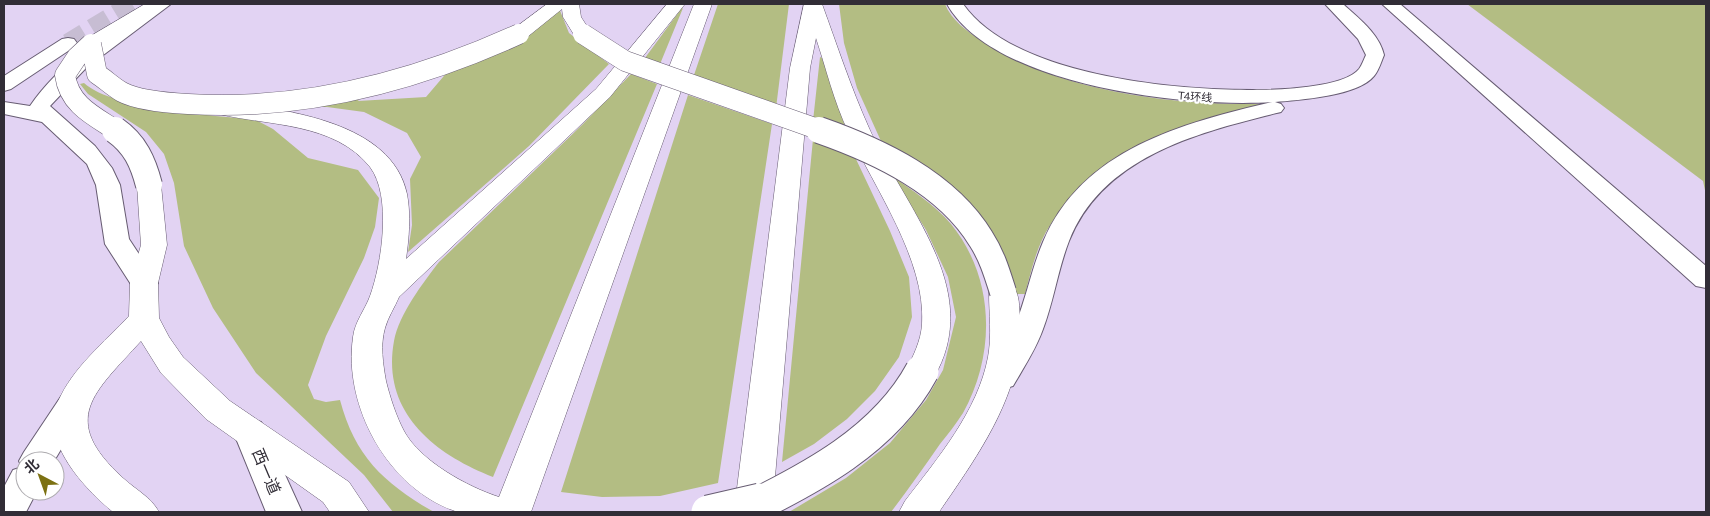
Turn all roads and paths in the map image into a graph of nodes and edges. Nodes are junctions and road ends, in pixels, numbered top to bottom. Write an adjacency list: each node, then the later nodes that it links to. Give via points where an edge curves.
1 (140, 4): 12 (main road, via 117,19)
2 (157, 4): 12 (main road)
3 (163, 4): 18 (street, via 120,32 50,90 39,107)
4 (557, 4): 16 (main road, bridge, via 519,34 442,66 374,86 267,103)
5 (570, 4): 24 (main road, bridge, via 572,18 583,34 625,61 850,141 916,176 946,199 972,227 992,258 1003,292 1002,364)
6 (676, 4): 21 (main road, via 603,93)
7 (703, 4): 34 (main road)
8 (813, 4): 28 (main road, via 800,68); 28 (main road, bridge, via 858,129 913,235 932,280 937,326 922,371 903,402 874,432 832,463)
9 (955, 4): 15 (street, T4环线, via 979,31 1006,48 1045,64 1134,89 1183,96 1253,98)
10 (1333, 4): 15 (street, T4环线, via 1369,39 1375,55 1372,68 1357,80)
11 (1390, 4): 19 (street)
12 (94, 41): 16 (main road, bridge, via 91,62 95,74 113,89 147,99); 20 (main road, bridge, via 64,75 67,92 130,143 144,166 149,185 154,245)
13 (68, 43): 14 (street)
14 (4, 85)
15 (1334, 90): 24 (street, via 1180,134 1142,150 1108,172 1084,197 1061,230 1029,329)
16 (193, 104): 21 (main road, bridge, via 274,114 318,125 358,146 377,161 392,184 397,221)
17 (4, 108): 18 (street, via 38,112)
18 (48, 117): 20 (street, via 81,145 101,168 110,194 115,238)
19 (1706, 280)
20 (144, 284): 22 (main road)
21 (386, 293): 33 (main road, via 369,329 367,372 380,415 398,450 432,482 479,507)
22 (144, 318): 23 (main road, via 87,381); 25 (main road, via 161,349 192,388)
23 (73, 403): 26 (street); 30 (main road, via 73,429 79,450 94,472 122,500)
24 (982, 413): 37 (main road, via 945,475)
25 (249, 431): 31 (street, 西一道); 32 (main road, via 336,492)
26 (42, 451)
27 (15, 499): 29 (street)
28 (764, 504): 35 (main road, bridge); 36 (main road, bridge)
29 (8, 512)
30 (140, 512)
31 (284, 512)
32 (350, 512)
33 (497, 512)
34 (512, 512)
35 (708, 512)
36 (742, 512)
37 (918, 512)

